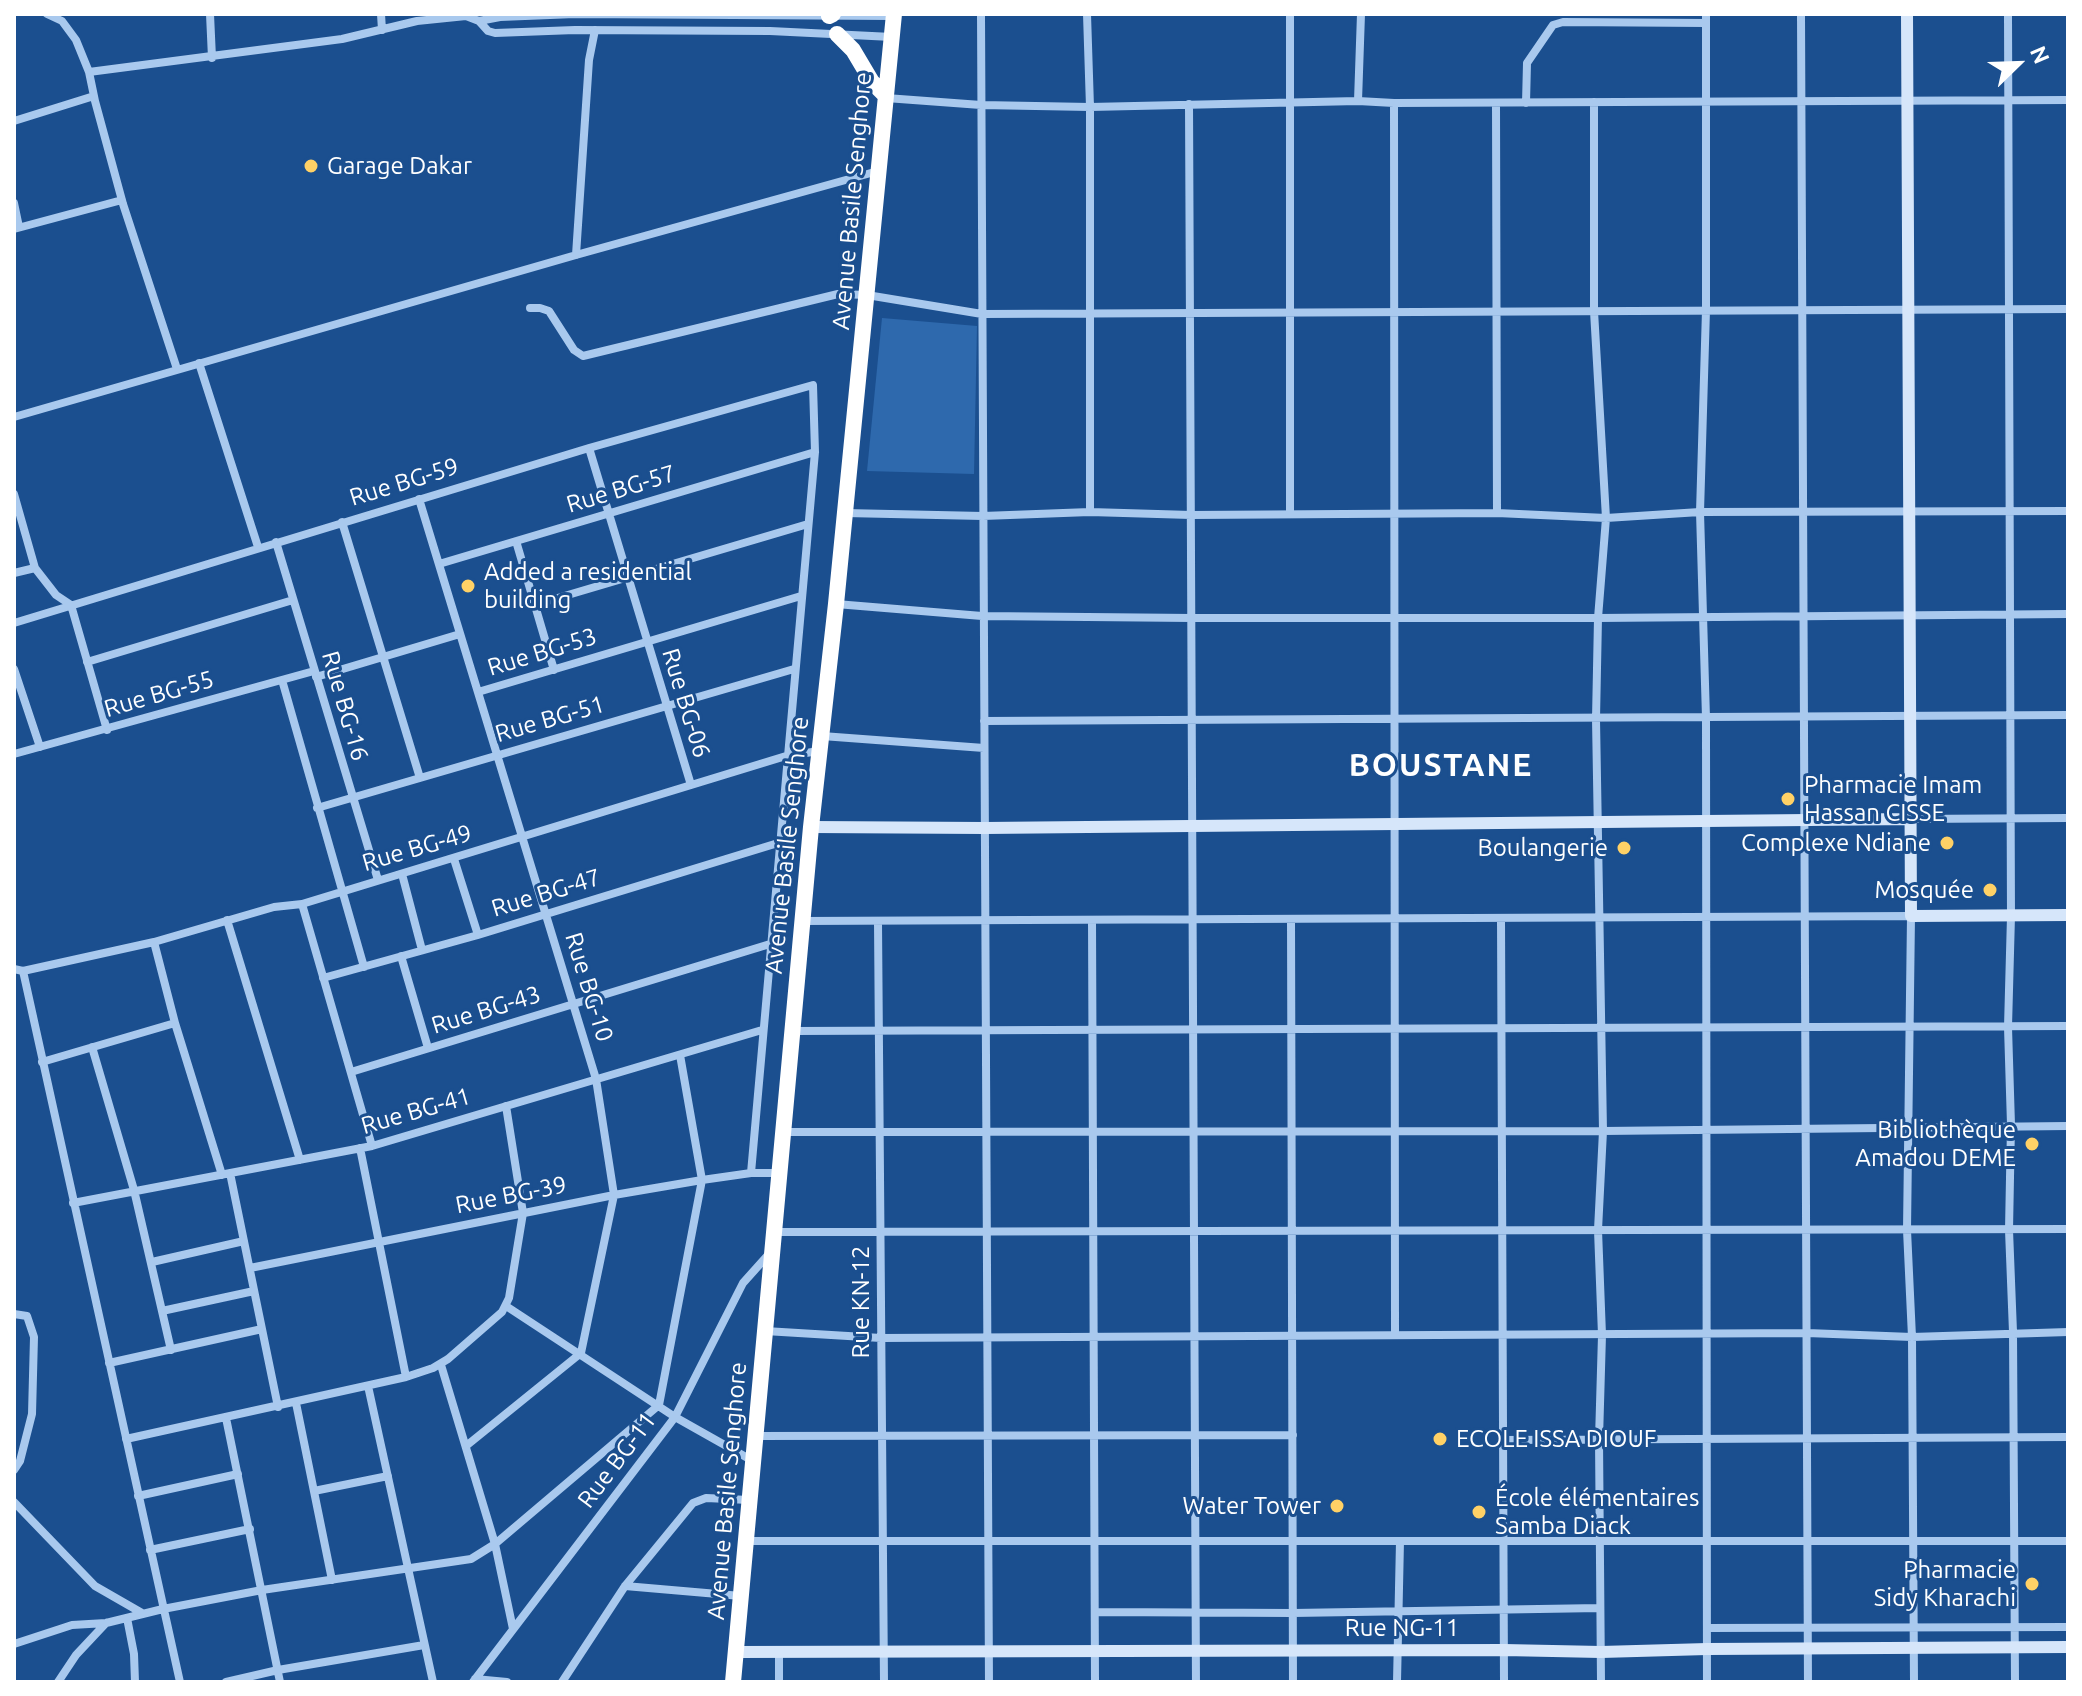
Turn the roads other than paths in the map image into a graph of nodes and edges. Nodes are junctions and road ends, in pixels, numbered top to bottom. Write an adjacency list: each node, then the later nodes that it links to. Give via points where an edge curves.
1 (47, 14): 21 (street, via 62,21 76,40)
2 (210, 14): 20 (street)
3 (381, 14): 16 (street)
4 (759, 14): 12 (street); 15 (street, via 575,14)
5 (981, 14): 36 (street)
6 (1087, 14): 37 (street)
7 (1290, 14): 35 (street)
8 (1361, 14): 26 (street)
9 (1801, 14): 27 (street)
10 (1907, 14): 28 (street)
11 (2008, 14): 24 (street)
12 (831, 15): 13 (street)
13 (894, 15): 19 (highway, Avenue Basile Senghore)
14 (1706, 18): 30 (street); 33 (street, via 1553,25 1527,63)
15 (479, 21): 16 (street, via 466,16 432,19); 17 (street, via 495,33)
16 (382, 30): 20 (street)
17 (595, 30): 18 (street); 43 (street)
18 (837, 34): 19 (street); 23 (highway)
19 (892, 37): 23 (highway, Avenue Basile Senghore)
20 (212, 58): 21 (street)
21 (89, 72): 22 (street)
22 (94, 96): 38 (street); 40 (street)
23 (886, 97): 36 (street); 39 (highway, Avenue Basile Senghore)
24 (2008, 100): 25 (street); 28 (street); 47 (street)
25 (2068, 100)
26 (1358, 101): 31 (street); 35 (street)
27 (1801, 101): 28 (street); 30 (street); 50 (street)
28 (1908, 101): 46 (street)
29 (1594, 102): 30 (street); 33 (street); 51 (street)
30 (1706, 102): 49 (street)
31 (1394, 103): 32 (street); 52 (street)
32 (1496, 103): 33 (street); 53 (street)
33 (1526, 103)
34 (1189, 104): 35 (street); 37 (street); 55 (street)
35 (1289, 104): 56 (street)
36 (981, 105): 37 (street); 57 (street)
37 (1090, 107): 54 (street)
38 (14, 121)
39 (879, 171): 43 (street); 44 (highway, Avenue Basile Senghore)
40 (122, 200): 42 (street); 59 (street)
41 (14, 203): 42 (street)
42 (17, 228)
43 (576, 255): 58 (street)
44 (867, 295): 45 (street, via 838,294 583,356 549,311); 57 (street); 72 (highway, Avenue Basile Senghore)
45 (530, 308)
46 (1908, 309): 47 (street); 50 (street); 65 (street)
47 (2009, 309): 48 (street); 66 (street)
48 (2068, 309)
49 (1706, 310): 50 (street); 51 (street); 69 (street)
50 (1802, 310): 70 (street)
51 (1594, 311): 53 (street); 78 (street)
52 (1394, 312): 53 (street); 56 (street); 75 (street)
53 (1497, 312): 73 (street)
54 (1089, 313): 55 (street); 57 (street); 68 (street)
55 (1190, 313): 56 (street); 76 (street)
56 (1290, 313): 74 (street)
57 (982, 314): 77 (street)
58 (199, 363): 59 (street); 83 (street)
59 (177, 369): 60 (street)
60 (14, 417)
61 (589, 448): 62 (street, Rue BG-59, via 808,385 815,388); 64 (street, Rue BG-59); 71 (street, Rue BG-06)
62 (815, 452): 71 (street, Rue BG-57); 80 (street)
63 (14, 494): 85 (street)
64 (419, 499): 79 (street, Rue BG-59); 84 (street, Rue BG-10)
65 (1909, 511): 66 (street); 70 (street); 98 (street)
66 (2010, 511): 67 (street); 93 (street)
67 (2068, 511)
68 (1090, 512): 76 (street); 77 (street)
69 (1700, 512): 70 (street); 78 (street); 99 (street)
70 (1803, 512): 97 (street)
71 (609, 513): 81 (street, Rue BG-57); 87 (street, Rue BG-06)
72 (844, 513): 77 (street); 90 (highway, Avenue Basile Senghore)
73 (1497, 513): 75 (street); 78 (street)
74 (1290, 514): 75 (street); 76 (street)
75 (1394, 514): 96 (street)
76 (1191, 515): 100 (street)
77 (983, 516): 95 (street)
78 (1606, 518): 101 (street)
79 (342, 522): 82 (street, Rue BG-59); 105 (street)
80 (808, 524): 87 (street); 88 (street)
81 (516, 541): 84 (street, Rue BG-57); 92 (street)
82 (276, 542): 83 (street, Rue BG-59); 89 (street, Rue BG-16)
83 (258, 547): 91 (street, Rue BG-59)
84 (439, 564): 103 (street, Rue BG-10)
85 (35, 568): 86 (street); 91 (street)
86 (14, 573)
87 (627, 577): 92 (street); 104 (street, Rue BG-06)
88 (801, 596): 104 (street, Rue BG-53); 108 (street)
89 (293, 600): 106 (street); 110 (street, Rue BG-16)
90 (836, 604): 95 (street); 124 (highway, Avenue Basile Senghore)
91 (71, 605): 102 (street, Rue BG-59); 106 (street)
92 (534, 605): 109 (street)
93 (2009, 614): 94 (street); 98 (street); 115 (street)
94 (2068, 614)
95 (982, 616): 100 (street); 122 (street)
96 (1393, 616): 100 (street); 101 (street); 119 (street)
97 (1806, 616): 98 (street); 99 (street); 116 (street)
98 (1910, 616): 117 (street)
99 (1702, 617): 101 (street); 118 (street)
100 (1192, 618): 121 (street)
101 (1598, 618): 120 (street)
102 (14, 623)
103 (460, 634): 105 (street, Rue BG-55); 112 (street, Rue BG-10)
104 (647, 642): 109 (street, Rue BG-53); 113 (street, Rue BG-06)
105 (383, 657): 110 (street, Rue BG-55); 130 (street)
106 (87, 662): 123 (street)
107 (14, 669): 125 (street)
108 (794, 669): 113 (street, Rue BG-51); 129 (street)
109 (554, 670): 112 (street, Rue BG-53)
110 (315, 674): 111 (street, Rue BG-55); 132 (street, Rue BG-16)
111 (282, 680): 123 (street, Rue BG-55); 133 (street)
112 (478, 692): 128 (street, Rue BG-10)
113 (665, 706): 128 (street, Rue BG-51); 131 (street, Rue BG-06)
114 (2068, 715): 115 (street)
115 (2011, 716): 117 (street); 134 (street)
116 (1804, 717): 117 (street); 118 (street); 136 (street)
117 (1910, 717): 137 (street)
118 (1706, 718): 120 (street); 138 (street)
119 (1394, 719): 120 (street); 121 (street); 140 (street)
120 (1596, 719): 139 (street)
121 (1192, 720): 122 (street); 141 (street)
122 (984, 721): 126 (street)
123 (107, 730): 125 (street, Rue BG-55)
124 (821, 744): 126 (street, Rue BG-49); 129 (street, Rue BG-49); 142 (highway, Avenue Basile Senghore)
125 (40, 747): 127 (street, Rue BG-55)
126 (984, 748): 143 (street)
127 (14, 754)
128 (497, 756): 130 (street, Rue BG-51); 144 (street, Rue BG-10)
129 (786, 756): 131 (street, Rue BG-49); 145 (street)
130 (420, 778): 132 (street, Rue BG-51)
131 (691, 785): 144 (street, Rue BG-49)
132 (351, 798): 133 (street, Rue BG-51); 148 (street, Rue BG-16)
133 (317, 808): 149 (street)
134 (2011, 817): 135 (street); 137 (street); 154 (street)
135 (2068, 818)
136 (1804, 819): 137 (street); 138 (street); 157 (street)
137 (1911, 819): 153 (street)
138 (1706, 820): 139 (street); 156 (street)
139 (1597, 821): 140 (street); 155 (street)
140 (1395, 823): 141 (street); 158 (street)
141 (1192, 824): 143 (street); 160 (street)
142 (811, 827): 143 (street); 165 (highway, Avenue Basile Senghore)
143 (985, 828): 163 (street)
144 (522, 836): 146 (street, Rue BG-49); 151 (street, Rue BG-10)
145 (778, 843): 151 (street, Rue BG-47); 169 (street)
146 (454, 859): 147 (street, Rue BG-49); 167 (street)
147 (402, 874): 148 (street, Rue BG-49); 170 (street)
148 (378, 880): 149 (street, Rue BG-49)
149 (342, 891): 150 (street, Rue BG-49); 172 (street)
150 (302, 904): 162 (street, Rue BG-49); 174 (street)
151 (546, 914): 167 (street, Rue BG-47); 175 (street, Rue BG-10)
152 (2068, 915): 154 (street)
153 (1911, 916): 154 (street); 157 (street); 178 (street)
154 (2011, 916): 182 (street)
155 (1601, 917): 156 (street); 159 (street); 180 (street)
156 (1706, 917): 157 (street); 181 (street)
157 (1805, 917): 177 (street)
158 (1395, 918): 159 (street); 161 (street); 183 (street)
159 (1501, 918): 184 (street)
160 (1193, 919): 161 (street); 164 (street); 186 (street)
161 (1291, 919): 187 (street)
162 (227, 920): 168 (street, Rue BG-49); 215 (street)
163 (985, 920): 164 (street); 166 (street); 190 (street)
164 (1092, 920): 185 (street)
165 (803, 921): 166 (street); 191 (highway, Avenue Basile Senghore)
166 (878, 922): 189 (street, Rue KN-12)
167 (478, 935): 170 (street, Rue BG-47)
168 (154, 942): 173 (street, Rue BG-49); 176 (street)
169 (770, 944): 175 (street, Rue BG-43); 188 (street)
170 (422, 950): 171 (street, Rue BG-47)
171 (401, 956): 172 (street, Rue BG-47); 193 (street)
172 (364, 967): 174 (street, Rue BG-47)
173 (18, 970): 195 (street)
174 (323, 978): 196 (street)
175 (573, 1004): 193 (street, Rue BG-43); 197 (street, Rue BG-10)
176 (175, 1023): 192 (street); 218 (street)
177 (1805, 1026): 178 (street); 181 (street); 202 (street)
178 (1912, 1026): 182 (street); 201 (street)
179 (2068, 1026): 182 (street)
180 (1602, 1027): 181 (street); 184 (street); 209 (street)
181 (1706, 1027): 204 (street)
182 (2008, 1027): 199 (street)
183 (1395, 1028): 184 (street); 187 (street); 208 (street)
184 (1501, 1028): 203 (street)
185 (1092, 1029): 186 (street); 190 (street); 205 (street)
186 (1193, 1029): 187 (street); 206 (street)
187 (1292, 1029): 207 (street)
188 (762, 1030): 194 (street, Rue BG-41); 216 (street)
189 (879, 1030): 190 (street); 191 (street); 211 (street, Rue KN-12)
190 (985, 1030): 212 (street)
191 (794, 1031): 210 (highway, Avenue Basile Senghore)
192 (92, 1047): 195 (street); 220 (street)
193 (428, 1048): 196 (street, Rue BG-43)
194 (680, 1055): 197 (street, Rue BG-41); 219 (street)
195 (42, 1062): 222 (street)
196 (351, 1072): 213 (street)
197 (596, 1079): 198 (street, Rue BG-41); 221 (street, Rue BG-10)
198 (506, 1106): 213 (street, Rue BG-41); 223 (street)
199 (2011, 1125): 200 (street); 201 (street); 230 (street)
200 (2068, 1126)
201 (1908, 1127): 202 (street); 229 (street)
202 (1806, 1129): 204 (street); 225 (street)
203 (1502, 1130): 208 (street); 209 (street); 227 (street)
204 (1706, 1130): 209 (street); 224 (street)
205 (1093, 1131): 206 (street); 212 (street); 236 (street)
206 (1194, 1131): 207 (street); 233 (street)
207 (1292, 1131): 208 (street); 234 (street)
208 (1395, 1131): 231 (street)
209 (1603, 1131): 228 (street)
210 (785, 1132): 211 (street); 217 (highway, Avenue Basile Senghore)
211 (880, 1132): 212 (street); 237 (street, Rue KN-12)
212 (985, 1132): 235 (street)
213 (372, 1146): 214 (street, Rue BG-41)
214 (360, 1148): 215 (street, Rue BG-41); 239 (street)
215 (300, 1160): 218 (street, Rue BG-41)
216 (751, 1173): 217 (street, Rue BG-39); 219 (street, Rue BG-39)
217 (781, 1173): 232 (highway, Avenue Basile Senghore)
218 (226, 1174): 220 (street, Rue BG-41); 238 (street)
219 (702, 1180): 221 (street, Rue BG-39); 269 (street)
220 (134, 1190): 222 (street, Rue BG-41); 241 (street)
221 (614, 1195): 223 (street, Rue BG-39); 263 (street, Rue BG-10)
222 (73, 1203): 264 (street)
223 (523, 1213): 239 (street, Rue BG-39); 244 (street)
224 (1706, 1229): 225 (street); 228 (street); 252 (street)
225 (1806, 1229): 229 (street); 251 (street)
226 (2068, 1229): 230 (street)
227 (1502, 1230): 228 (street); 231 (street); 254 (street)
228 (1598, 1230): 255 (street)
229 (1907, 1230): 230 (street); 260 (street)
230 (2009, 1230): 249 (street)
231 (1395, 1231): 234 (street); 253 (street)
232 (775, 1232): 237 (street); 240 (highway, Avenue Basile Senghore)
233 (1194, 1232): 234 (street); 236 (street); 256 (street)
234 (1292, 1232): 257 (street)
235 (986, 1233): 236 (street); 237 (street); 258 (street)
236 (1093, 1233): 259 (street)
237 (881, 1234): 261 (street, Rue KN-12)
238 (244, 1241): 241 (street); 242 (street)
239 (381, 1242): 242 (street, Rue BG-39); 266 (street)
240 (773, 1251): 248 (highway, Avenue Basile Senghore); 271 (street, Rue BG-11, via 743,1283)
241 (152, 1262): 245 (street)
242 (250, 1268): 243 (street)
243 (254, 1291): 245 (street); 247 (street)
244 (506, 1306): 263 (street); 265 (street)
245 (162, 1311): 262 (street)
246 (14, 1314): 289 (street, via 27,1316 34,1337 32,1414)
247 (262, 1329): 262 (street); 270 (street)
248 (765, 1331): 261 (street); 275 (highway, Avenue Basile Senghore)
249 (2013, 1332): 250 (street); 260 (street); 279 (street)
250 (2068, 1332)
251 (1807, 1333): 252 (street); 260 (street); 281 (street)
252 (1706, 1334): 255 (street); 285 (street)
253 (1395, 1335): 254 (street); 257 (street)
254 (1502, 1335): 255 (street); 286 (street)
255 (1602, 1335): 284 (street)
256 (1195, 1336): 257 (street); 259 (street); 273 (street)
257 (1292, 1336): 274 (street)
258 (986, 1337): 259 (street); 261 (street); 276 (street)
259 (1093, 1337): 277 (street)
260 (1912, 1337): 282 (street)
261 (881, 1338): 278 (street, Rue KN-12)
262 (171, 1350): 264 (street)
263 (581, 1353): 269 (street); 287 (street)
264 (109, 1363): 283 (street)
265 (441, 1365): 266 (street); 287 (street)
266 (406, 1377): 267 (street)
267 (368, 1386): 268 (street); 291 (street)
268 (296, 1403): 270 (street); 292 (street)
269 (659, 1405): 271 (street); 311 (street)
270 (278, 1407): 272 (street)
271 (675, 1417): 288 (street); 333 (street, Rue BG-11)
272 (226, 1418): 283 (street); 290 (street)
273 (1195, 1435): 274 (street); 277 (street); 301 (street)
274 (1293, 1435): 302 (street)
275 (756, 1436): 278 (street); 288 (highway, Avenue Basile Senghore)
276 (986, 1436): 277 (street); 278 (street); 299 (street)
277 (1093, 1436): 300 (street)
278 (882, 1437): 298 (street, Rue KN-12)
279 (2014, 1437): 280 (street); 282 (street); 309 (street)
280 (2068, 1437)
281 (1807, 1438): 282 (street); 285 (street); 307 (street)
282 (1913, 1438): 308 (street)
283 (126, 1439): 293 (street)
284 (1599, 1439): 285 (street); 286 (street); 305 (street)
285 (1706, 1439): 306 (street)
286 (1503, 1440): 304 (street)
287 (466, 1446): 311 (street)
288 (753, 1461): 294 (highway, Avenue Basile Senghore)
289 (14, 1470)
290 (238, 1474): 293 (street); 296 (street)
291 (388, 1476): 292 (street); 313 (street)
292 (314, 1491): 314 (street)
293 (138, 1496): 312 (street)
294 (751, 1501): 297 (highway, Avenue Basile Senghore); 315 (street, via 706,1498 693,1503)
295 (14, 1502): 325 (street, via 95,1586)
296 (250, 1529): 312 (street); 316 (street)
297 (747, 1541): 298 (street); 317 (highway, Avenue Basile Senghore)
298 (883, 1541): 299 (street); 343 (street, Rue KN-12)
299 (987, 1541): 300 (street); 344 (street)
300 (1094, 1541): 301 (street); 323 (street)
301 (1195, 1541): 302 (street); 322 (street)
302 (1293, 1541): 303 (street); 324 (street)
303 (1400, 1541): 304 (street); 321 (street)
304 (1503, 1541): 305 (street); 318 (street)
305 (1600, 1541): 306 (street); 319 (street)
306 (1706, 1541): 307 (street); 331 (street)
307 (1808, 1541): 308 (street); 332 (street)
308 (1914, 1541): 309 (street); 328 (street)
309 (2014, 1541): 310 (street); 329 (street)
310 (2068, 1541)
311 (495, 1544): 313 (street, via 471,1559); 333 (street)
312 (150, 1550): 320 (street)
313 (407, 1568): 314 (street); 335 (street)
314 (332, 1580): 316 (street)
315 (625, 1586): 317 (street); 360 (street)
316 (262, 1590): 320 (street); 351 (street)
317 (741, 1596): 347 (highway, Avenue Basile Senghore)
318 (1504, 1608): 319 (street); 321 (street); 342 (street)
319 (1600, 1608): 350 (street)
320 (163, 1609): 325 (street); 355 (street)
321 (1398, 1609): 324 (street); 341 (street)
322 (1197, 1611): 323 (street); 324 (street); 345 (street)
323 (1095, 1612): 349 (street)
324 (1293, 1613): 346 (street)
325 (143, 1614): 326 (street)
326 (127, 1618): 327 (street); 354 (street)
327 (106, 1623): 334 (street, via 72,1625); 353 (street)
328 (1914, 1626): 329 (street); 332 (street); 339 (street)
329 (2014, 1627): 330 (street); 336 (street)
330 (2068, 1627)
331 (1707, 1628): 332 (street); 340 (street)
332 (1808, 1628): 338 (street)
333 (513, 1629): 352 (street, Rue BG-11)
334 (14, 1644)
335 (424, 1645): 351 (street); 358 (street)
336 (2015, 1647): 337 (street, Rue NG-11); 339 (street, Rue NG-11); 374 (street)
337 (2068, 1647)
338 (1808, 1648): 339 (street, Rue NG-11); 340 (street, Rue NG-11); 372 (street)
339 (1914, 1648): 373 (street)
340 (1707, 1649): 350 (street, Rue NG-11); 371 (street)
341 (1397, 1650): 342 (street, Rue NG-11); 346 (street, Rue NG-11); 368 (street)
342 (1504, 1650): 350 (street, Rue NG-11); 369 (street)
343 (884, 1651): 344 (street, Rue NG-11); 348 (street, Rue NG-11); 363 (street, Rue KN-12)
344 (989, 1651): 349 (street, Rue NG-11); 364 (street)
345 (1196, 1651): 346 (street, Rue NG-11); 349 (street, Rue NG-11); 366 (street)
346 (1293, 1651): 367 (street)
347 (736, 1652): 348 (street, Rue NG-11); 361 (highway, Avenue Basile Senghore)
348 (779, 1652): 362 (street)
349 (1095, 1652): 365 (street)
350 (1601, 1652): 370 (street)
351 (278, 1670): 356 (street); 357 (street)
352 (474, 1680): 359 (street)
353 (58, 1682)
354 (135, 1682)
355 (180, 1682)
356 (226, 1682)
357 (280, 1682)
358 (433, 1682)
359 (507, 1682)
360 (562, 1682)
361 (733, 1682)
362 (779, 1682)
363 (884, 1682)
364 (989, 1682)
365 (1095, 1682)
366 (1196, 1682)
367 (1293, 1682)
368 (1397, 1682)
369 (1504, 1682)
370 (1601, 1682)
371 (1707, 1682)
372 (1808, 1682)
373 (1914, 1682)
374 (2015, 1682)

